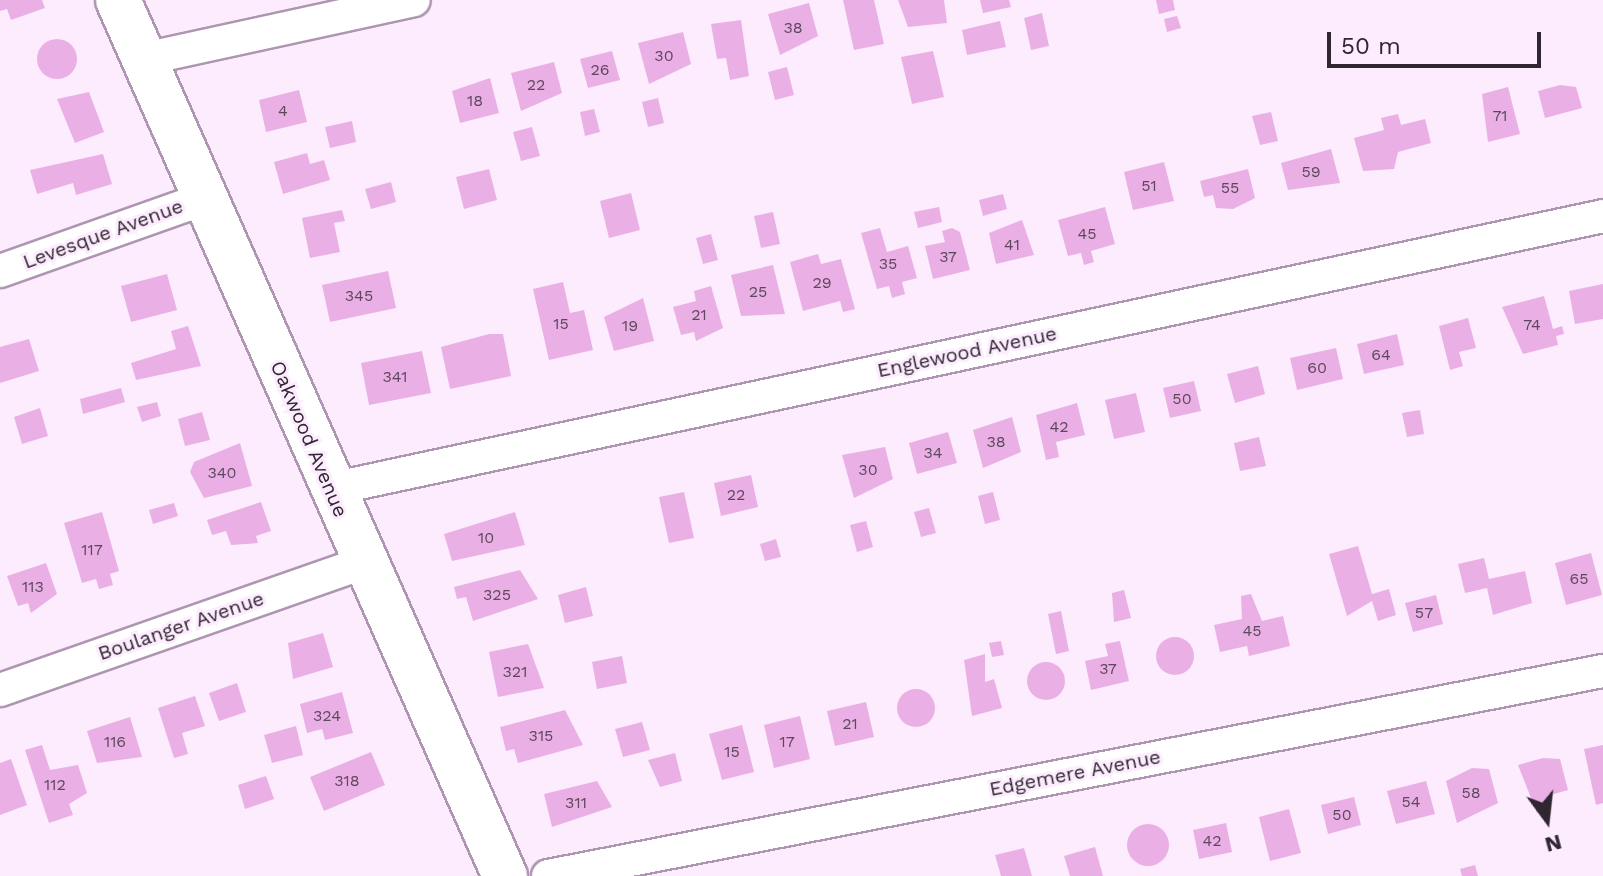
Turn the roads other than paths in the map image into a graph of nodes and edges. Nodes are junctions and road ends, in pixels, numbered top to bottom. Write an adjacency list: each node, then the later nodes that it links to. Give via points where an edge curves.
1 (118, 0): 3 (street, Oakwood Avenue)
2 (414, 0): 3 (street)
3 (144, 59): 4 (street, Oakwood Avenue)
4 (206, 198): 6 (street, Levesque Avenue); 7 (street, Oakwood Avenue)
5 (1603, 216): 7 (street, Englewood Avenue)
6 (0, 271)
7 (331, 489): 8 (street, Oakwood Avenue)
8 (362, 563): 10 (street, Boulanger Avenue); 11 (street, Oakwood Avenue)
9 (1603, 671): 12 (street, Edgemere Avenue)
10 (0, 690)
11 (505, 876)
12 (548, 876)

